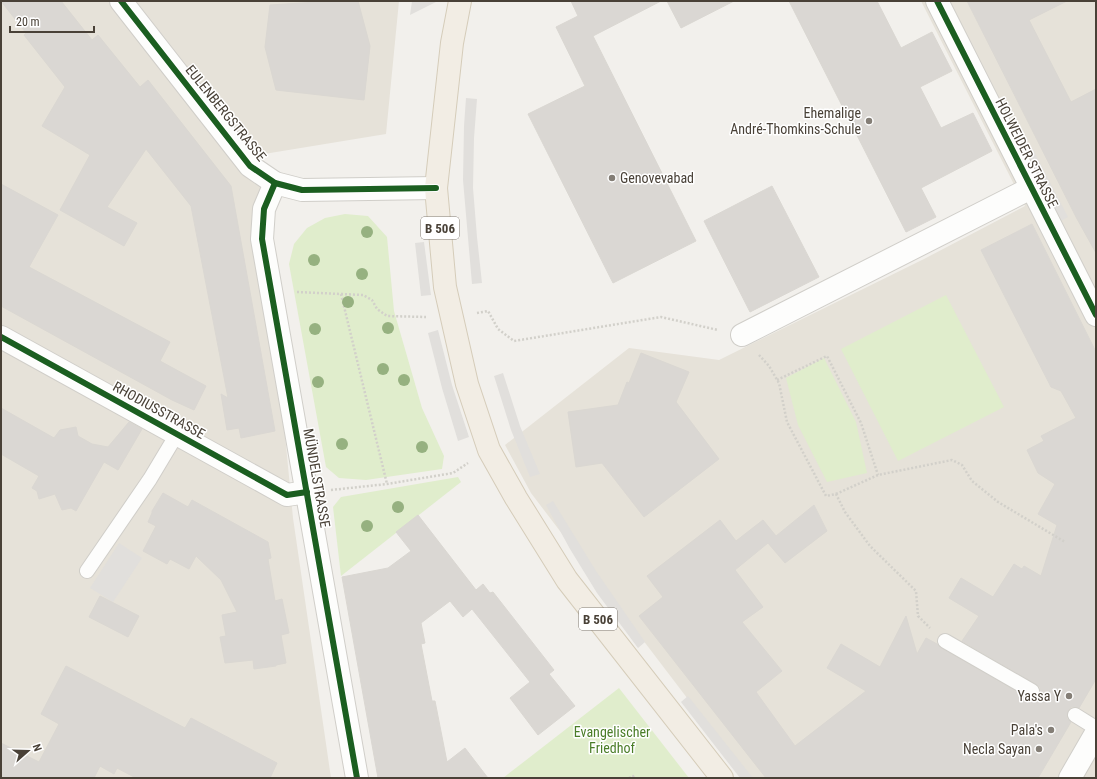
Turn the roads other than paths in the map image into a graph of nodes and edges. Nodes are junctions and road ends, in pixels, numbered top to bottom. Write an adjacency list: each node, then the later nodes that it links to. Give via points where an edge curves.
1 (122, 1): 4 (street, EULENBERGSTRASSE, via 250,166)
2 (460, 1): 5 (main road, B 506, via 452,42)
3 (938, 1): 6 (street, HOLWEIDER STRASSE)
4 (275, 183): 5 (street, EULENBERGSTRASSE, via 302,190); 11 (street, MÜNDELSTRASSE, via 264,209 262,239)
5 (436, 188): 19 (main road, B 506, via 445,287 451,317 467,384 489,450 567,580)
6 (1031, 188): 7 (street, HOLWEIDER STRASSE); 8 (street, HOLWEIDER STRASSE)
7 (1096, 315)
8 (742, 335)
9 (1, 337): 10 (street, RHODIUSSTRASSE)
10 (177, 434): 11 (street, RHODIUSSTRASSE, via 287,494); 12 (lane, via 150,479)
11 (307, 492): 18 (street, MÜNDELSTRASSE)
12 (87, 571)
13 (945, 641): 14 (lane)
14 (1032, 691)
15 (1075, 715): 16 (lane)
16 (1096, 728)
17 (1096, 733): 20 (street)
18 (357, 778)
19 (722, 778)
20 (1070, 778)

